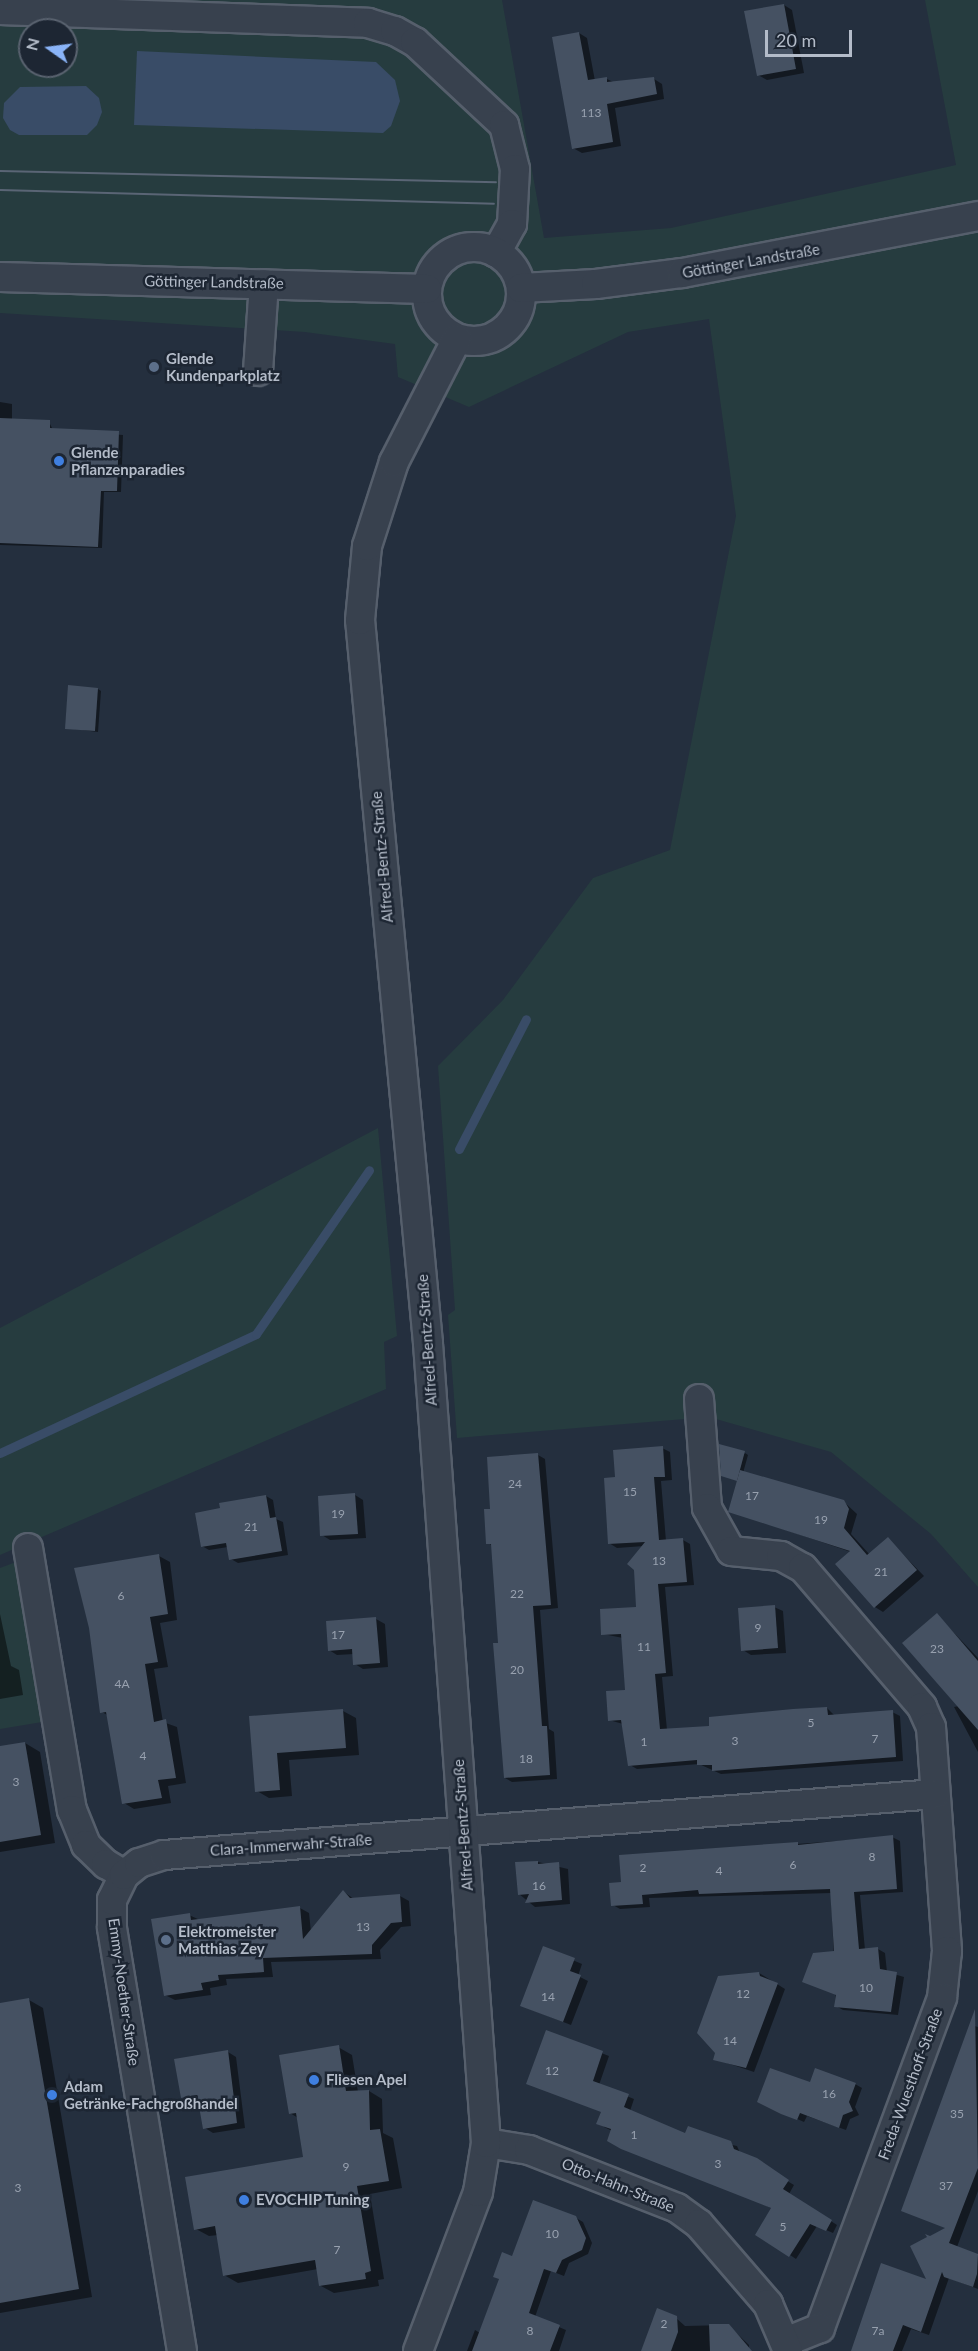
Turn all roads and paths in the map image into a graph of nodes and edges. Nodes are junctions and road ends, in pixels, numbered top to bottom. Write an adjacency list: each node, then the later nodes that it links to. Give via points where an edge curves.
1 (0, 10): 3 (street, via 368,23 394,31 415,42 504,125 515,169 512,224)
2 (978, 216): 6 (street, Göttinger Landstraße, via 682,273)
3 (496, 253): 6 (street, via 508,261); 7 (street, via 466,248 452,253 439,262)
4 (0, 277): 5 (street, Göttinger Landstraße)
5 (264, 284): 7 (street, Göttinger Landstraße); 9 (street)
6 (521, 288): 8 (street, via 520,307 511,324 496,337 478,342)
7 (427, 289): 8 (street, via 431,314 438,325)
8 (457, 339): 13 (street, Alfred-Bentz-Straße, via 394,462 367,546 360,621 428,1343)
9 (258, 371)
10 (699, 1399): 12 (street, Freda-Wuesthoff-Straße, via 707,1508 731,1551 781,1556 803,1568 922,1707 931,1727)
11 (28, 1548): 14 (street, via 72,1810 86,1845)
12 (936, 1794): 13 (street); 16 (street, Freda-Wuesthoff-Straße, via 947,1951 942,1998 820,2328)
13 (463, 1829): 14 (street, Clara-Immerwahr-Straße, via 164,1855 139,1863); 15 (street, Alfred-Bentz-Straße)
14 (124, 1875): 17 (street, Emmy-Noether-Straße, via 112,1900 112,1927)
15 (486, 2143): 16 (street, Otto-Hahn-Straße, via 529,2150 677,2208 699,2224 768,2304); 18 (street, Alfred-Bentz-Straße, via 478,2193)
16 (787, 2346)
17 (182, 2351)
18 (418, 2351)

